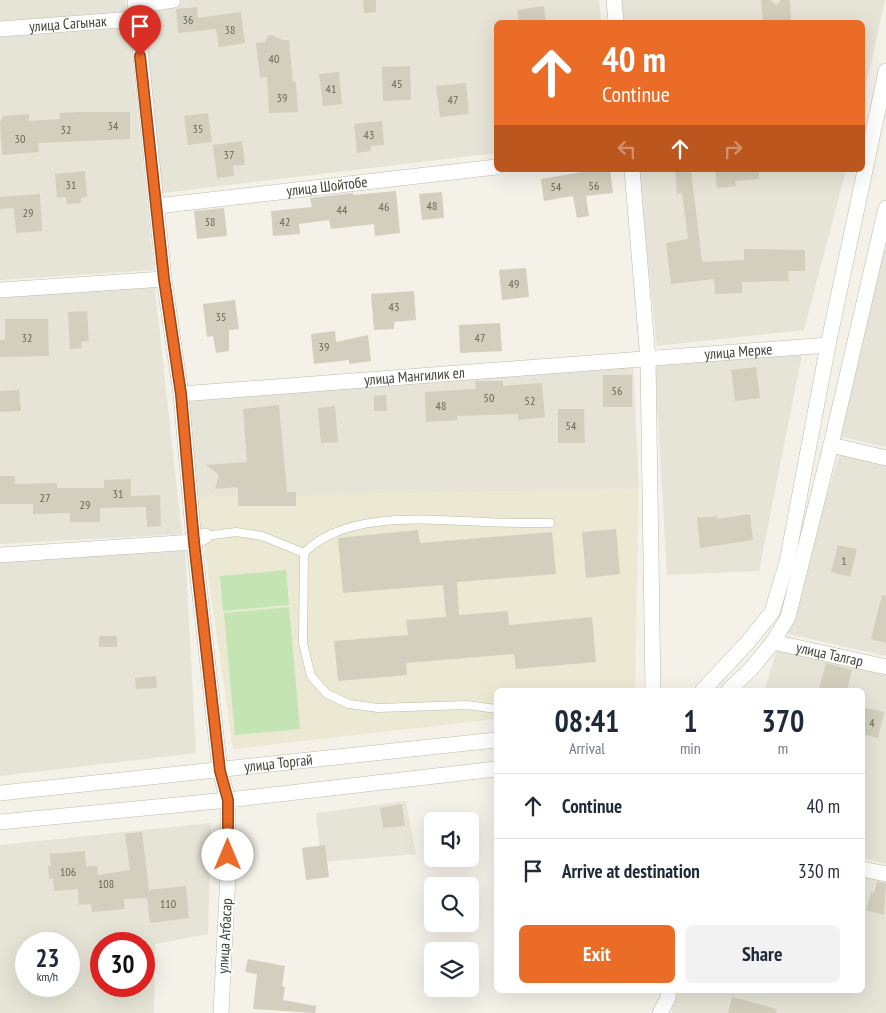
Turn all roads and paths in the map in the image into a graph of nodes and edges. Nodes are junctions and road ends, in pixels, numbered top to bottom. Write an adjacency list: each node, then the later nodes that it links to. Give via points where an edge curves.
1 (173, 0): 3 (street, улица Сагынак)
2 (614, 0): 4 (street)
3 (135, 8): 5 (street, улица Сагынак); 11 (street, улица Атбасар)
4 (616, 20)
5 (0, 28)
6 (886, 71): 7 (street)
7 (867, 133)
8 (494, 167): 11 (street, улица Шойтобе)
9 (632, 172): 17 (street)
10 (860, 172): 16 (street)
11 (157, 206): 14 (street, улица Атбасар)
12 (886, 208): 13 (street)
13 (882, 245): 19 (street)
14 (164, 279): 15 (street); 18 (street, улица Атбасар)
15 (0, 290)
16 (828, 345): 17 (street, улица Мерке); 28 (street, via 787,562 772,612)
17 (648, 359): 18 (street, улица Мангилик ел); 27 (street)
18 (181, 394): 22 (street, улица Атбасар)
19 (831, 445): 20 (street); 25 (street, via 794,598 788,617)
20 (886, 458)
21 (550, 523): 23 (lane, via 410,518 337,532 316,540)
22 (200, 539): 23 (lane, via 236,532 262,536); 24 (street); 33 (street, улица Атбасар)
23 (304, 553): 30 (lane, via 303,643 311,676 327,694 349,704 378,708 467,705)
24 (0, 555)
25 (773, 642): 26 (street, улица Талгар); 29 (street)
26 (886, 667)
27 (653, 688)
28 (705, 688)
29 (730, 688)
30 (494, 710)
31 (494, 740): 33 (street, улица Торгай)
32 (494, 769): 35 (street, улица Торгай)
33 (220, 771): 34 (street, улица Торгай); 35 (street, улица Атбасар)
34 (0, 794)
35 (228, 800): 36 (street, улица Торгай); 40 (street, улица Атбасар)
36 (0, 822)
37 (865, 870): 38 (street)
38 (886, 874)
39 (668, 994): 41 (street); 42 (street)
40 (221, 1013)
41 (660, 1013)
42 (676, 1013)

